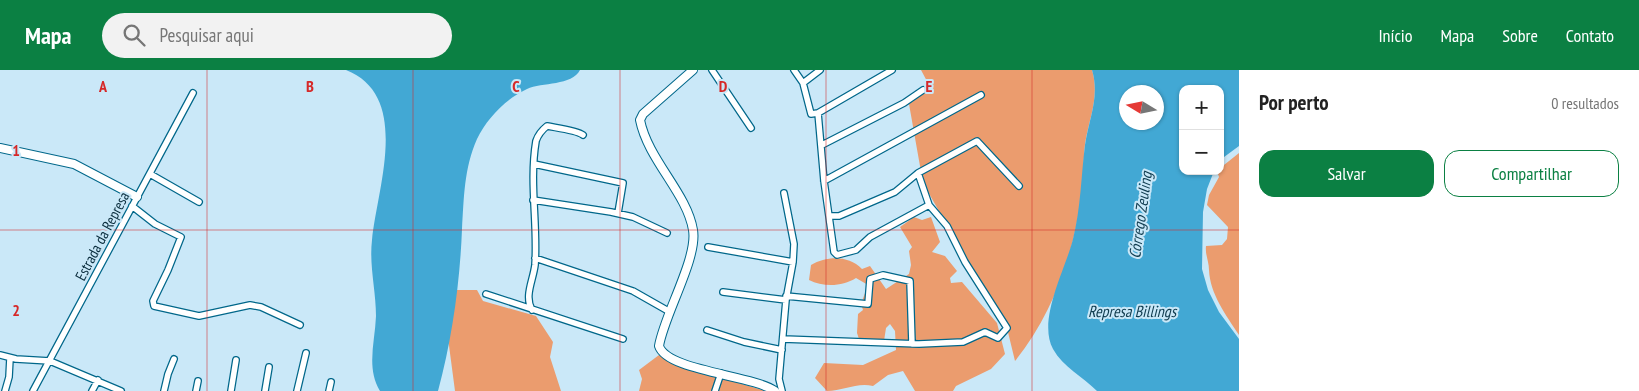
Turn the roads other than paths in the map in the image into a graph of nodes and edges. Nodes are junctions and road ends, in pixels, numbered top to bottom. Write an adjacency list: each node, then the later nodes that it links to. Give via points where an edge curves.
1 (693, 70): 36 (street, via 640,120 648,143 693,229 692,248)
2 (712, 70): 11 (street)
3 (794, 70): 6 (street)
4 (820, 70): 6 (street)
5 (892, 70): 10 (street)
6 (803, 82): 10 (street, via 811,114)
7 (923, 90): 13 (street)
8 (193, 93): 17 (street, Estrada da Represa)
9 (981, 95): 18 (street)
10 (818, 113): 13 (street)
11 (751, 128)
12 (583, 135): 15 (street, via 576,130 562,131 548,126 542,129 537,138)
13 (822, 145): 18 (street)
14 (0, 148): 21 (street, via 74,164)
15 (534, 164): 22 (street); 26 (street, via 623,183)
16 (918, 173): 19 (street, via 977,141); 24 (street); 27 (street, via 894,192 839,216)
17 (150, 174): 21 (street, Estrada da Represa); 23 (street)
18 (824, 181): 27 (street)
19 (1019, 186)
20 (784, 193): 31 (street, via 794,244)
21 (137, 197): 25 (street, Estrada da Represa)
22 (533, 200): 26 (street); 30 (street)
23 (199, 202)
24 (930, 205): 27 (street, via 870,237 856,250 837,255); 41 (street, via 948,226 965,262 1007,328 998,338 985,332 963,342)
25 (132, 206): 37 (street, via 154,224 181,237 153,301 154,306 199,316 250,305); 48 (street, Estrada da Represa)
26 (618, 213): 28 (street)
27 (830, 216)
28 (667, 233)
29 (708, 247): 31 (street)
30 (535, 258): 35 (street, via 527,302); 36 (street, via 632,291)
31 (793, 262): 34 (street)
32 (723, 292): 34 (street)
33 (486, 294): 35 (street)
34 (786, 298): 40 (street); 41 (street, via 868,304 870,279 883,275 910,282)
35 (532, 310): 39 (street)
36 (670, 312): 50 (street, via 660,342 661,352 678,362)
37 (300, 325)
38 (707, 330): 42 (street)
39 (623, 339)
40 (782, 339): 41 (street); 42 (street)
41 (912, 344)
42 (782, 350): 66 (street, via 779,379)
43 (306, 353): 62 (street)
44 (0, 355): 45 (street)
45 (10, 358): 48 (street); 54 (street, via 9,378)
46 (174, 360): 58 (street)
47 (236, 360): 60 (street)
48 (50, 361): 51 (street); 55 (street, Estrada da Represa)
49 (269, 367): 61 (street)
50 (721, 373): 64 (street); 65 (street)
51 (98, 380): 56 (street); 57 (street)
52 (198, 381): 59 (street)
53 (331, 382): 63 (street)
54 (4, 391)
55 (33, 391)
56 (92, 391)
57 (122, 391)
58 (164, 391)
59 (196, 391)
60 (231, 391)
61 (265, 391)
62 (297, 391)
63 (329, 391)
64 (715, 391)
65 (775, 391)
66 (782, 391)

